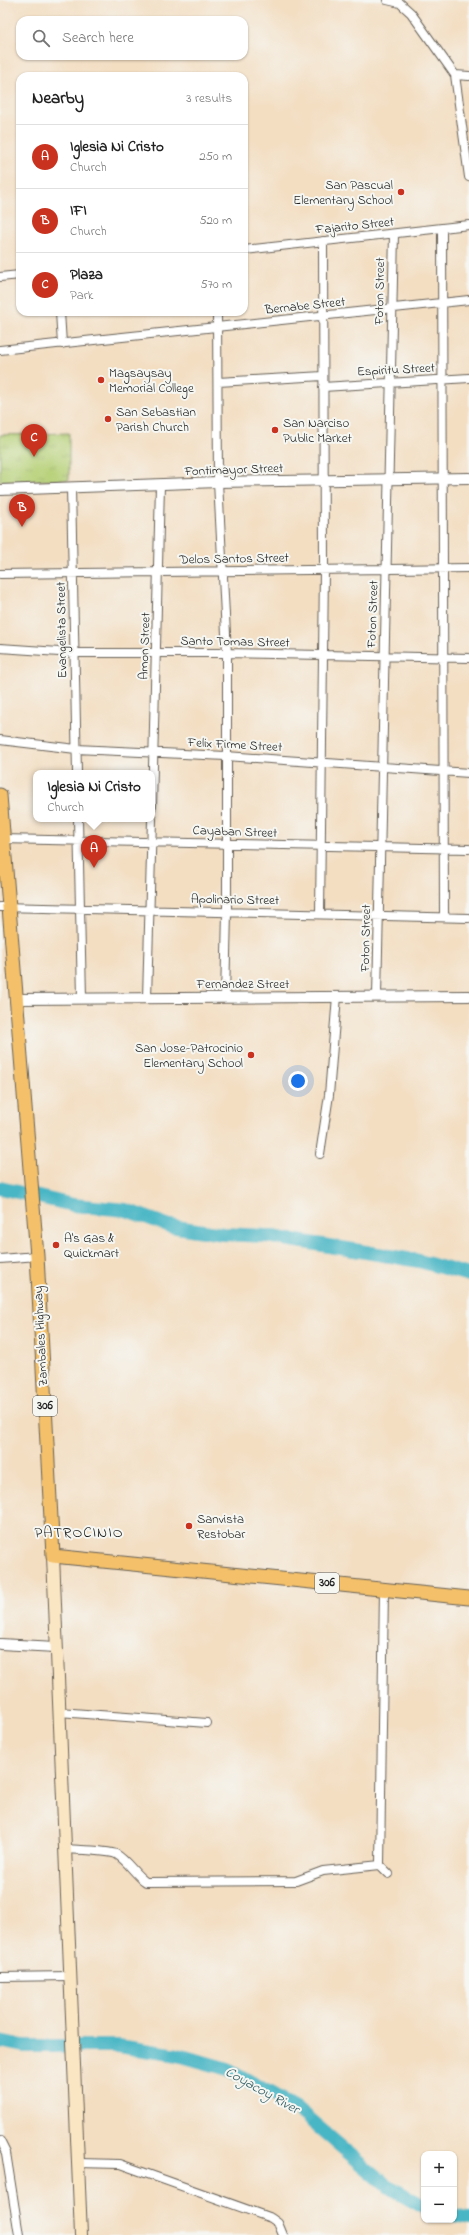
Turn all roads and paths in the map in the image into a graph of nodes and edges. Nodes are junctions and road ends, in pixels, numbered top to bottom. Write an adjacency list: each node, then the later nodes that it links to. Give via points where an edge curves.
1 (387, 0): 2 (street, via 400,3 411,13)
2 (456, 75): 3 (street); 4 (street)
3 (469, 76)
4 (469, 177)
5 (469, 225): 6 (street, Fajarito Street)
6 (442, 228): 7 (street, Fajarito Street); 13 (street)
7 (394, 234): 8 (street, Fajarito Street); 14 (street, Foton Street)
8 (323, 241): 9 (street, Fajarito Street); 17 (street)
9 (248, 250)
10 (16, 275): 11 (street)
11 (0, 277)
12 (469, 300): 13 (street, Bernabe Street)
13 (442, 303): 14 (street, Bernabe Street); 23 (street)
14 (392, 309): 17 (street, Bernabe Street); 25 (street, Foton Street)
15 (60, 316): 19 (street)
16 (217, 316): 18 (street)
17 (323, 316): 18 (street, Bernabe Street); 21 (street)
18 (217, 327): 19 (street, Bernabe Street); 24 (street)
19 (62, 344): 20 (street, Bernabe Street)
20 (0, 350)
21 (323, 376): 24 (street); 26 (street)
22 (469, 378): 23 (street, Espiritu Street)
23 (443, 380): 25 (street, Espiritu Street); 27 (street)
24 (218, 382): 31 (street)
25 (390, 383): 26 (street, Espiritu Street); 29 (street, Foton Street)
26 (324, 387): 30 (street)
27 (443, 478): 28 (street, Fontimayor Street); 29 (street, Fontimayor Street); 36 (street)
28 (469, 478)
29 (388, 479): 30 (street, Fontimayor Street); 35 (street, Foton Street)
30 (324, 480): 31 (street, Fontimayor Street); 38 (street)
31 (218, 482): 32 (street, Fontimayor Street); 39 (street)
32 (160, 486): 33 (street, Fontimayor Street); 40 (street, Amon Street)
33 (71, 487): 34 (street, Fontimayor Street); 42 (street, Evangelista Street)
34 (0, 490)
35 (386, 568): 36 (street, Delos Santos Street); 38 (street, Delos Santos Street); 48 (street, Foton Street)
36 (443, 568): 37 (street, Delos Santos Street); 49 (street)
37 (469, 568)
38 (324, 569): 39 (street, Delos Santos Street); 47 (street)
39 (223, 572): 40 (street, Delos Santos Street); 46 (street)
40 (159, 573): 42 (street, Delos Santos Street); 45 (street, Amon Street)
41 (0, 574): 42 (street, Delos Santos Street)
42 (73, 574): 44 (street, Evangelista Street)
43 (0, 648): 44 (street, Santo Tomas Street)
44 (74, 653): 45 (street, Santo Tomas Street); 52 (street, Evangelista Street)
45 (157, 653): 46 (street, Santo Tomas Street); 53 (street, Amon Street)
46 (226, 653): 47 (street, Santo Tomas Street); 54 (street)
47 (323, 655): 48 (street, Santo Tomas Street); 55 (street)
48 (384, 656): 49 (street, Santo Tomas Street); 56 (street, Foton Street)
49 (443, 657): 50 (street, Santo Tomas Street); 59 (street)
50 (469, 658)
51 (0, 740): 52 (street, Felix Firme Street)
52 (76, 749): 53 (street, Felix Firme Street); 57 (street, Evangelista Street)
53 (153, 752): 54 (street, Felix Firme Street); 58 (street, Amon Street)
54 (226, 756): 55 (street, Felix Firme Street); 67 (street)
55 (322, 762): 56 (street, Felix Firme Street); 68 (street)
56 (381, 767): 59 (street, Felix Firme Street); 69 (street, Foton Street)
57 (77, 770)
58 (153, 770)
59 (445, 772): 60 (street, Felix Firme Street); 70 (street)
60 (469, 773)
61 (0, 795): 64 (main road, Zambales Highway / 306)
62 (78, 822): 65 (street)
63 (152, 822): 66 (street)
64 (2, 839): 65 (street, Cayaban Street); 72 (main road, Zambales Highway / 306)
65 (79, 840): 66 (street, Cayaban Street); 73 (street)
66 (151, 841): 67 (street, Cayaban Street); 74 (street)
67 (228, 845): 68 (street, Cayaban Street); 75 (street)
68 (322, 847): 69 (street, Cayaban Street); 76 (street)
69 (380, 847): 70 (street, Cayaban Street); 77 (street, Foton Street)
70 (444, 849): 71 (street, Cayaban Street); 78 (street)
71 (469, 849)
72 (5, 907): 73 (street, Apolinario Street); 86 (main road, Zambales Highway / 306)
73 (80, 908): 74 (street, Apolinario Street); 83 (street)
74 (149, 910): 75 (street, Apolinario Street); 84 (street)
75 (228, 912): 76 (street, Apolinario Street); 85 (street)
76 (320, 914): 77 (street, Apolinario Street)
77 (379, 915): 78 (street, Apolinario Street); 81 (street, Foton Street)
78 (444, 917): 79 (street, Apolinario Street)
79 (469, 918)
80 (337, 996): 81 (street, Fernandez Street); 85 (street, Fernandez Street); 87 (street, via 330,1095)
81 (377, 996): 82 (street, Fernandez Street)
82 (469, 996)
83 (82, 998): 84 (street, Fernandez Street); 86 (street, Fernandez Street)
84 (147, 998): 85 (street, Fernandez Street)
85 (225, 998)
86 (17, 999): 88 (main road, Zambales Highway / 306)
87 (320, 1154)
88 (37, 1256): 89 (street); 90 (main road, Zambales Highway / 306)
89 (0, 1259)
90 (53, 1556): 91 (main road, 306); 94 (main road)
91 (384, 1589): 92 (main road, 306); 98 (street)
92 (469, 1598)
93 (0, 1644): 94 (street)
94 (56, 1647): 95 (main road)
95 (59, 1712): 96 (street); 97 (main road)
96 (207, 1723)
97 (65, 1848): 98 (street, via 115,1854 137,1871 140,1878 146,1882 296,1881 323,1871); 100 (main road)
98 (380, 1865): 99 (street)
99 (389, 1874)
100 (71, 1976): 101 (street); 103 (main road)
101 (0, 1977)
102 (0, 2141): 104 (street, via 6,2153)
103 (78, 2163): 105 (main road); 106 (street, via 120,2164 271,2218 278,2223)
104 (19, 2235)
105 (81, 2235)
106 (282, 2235)

